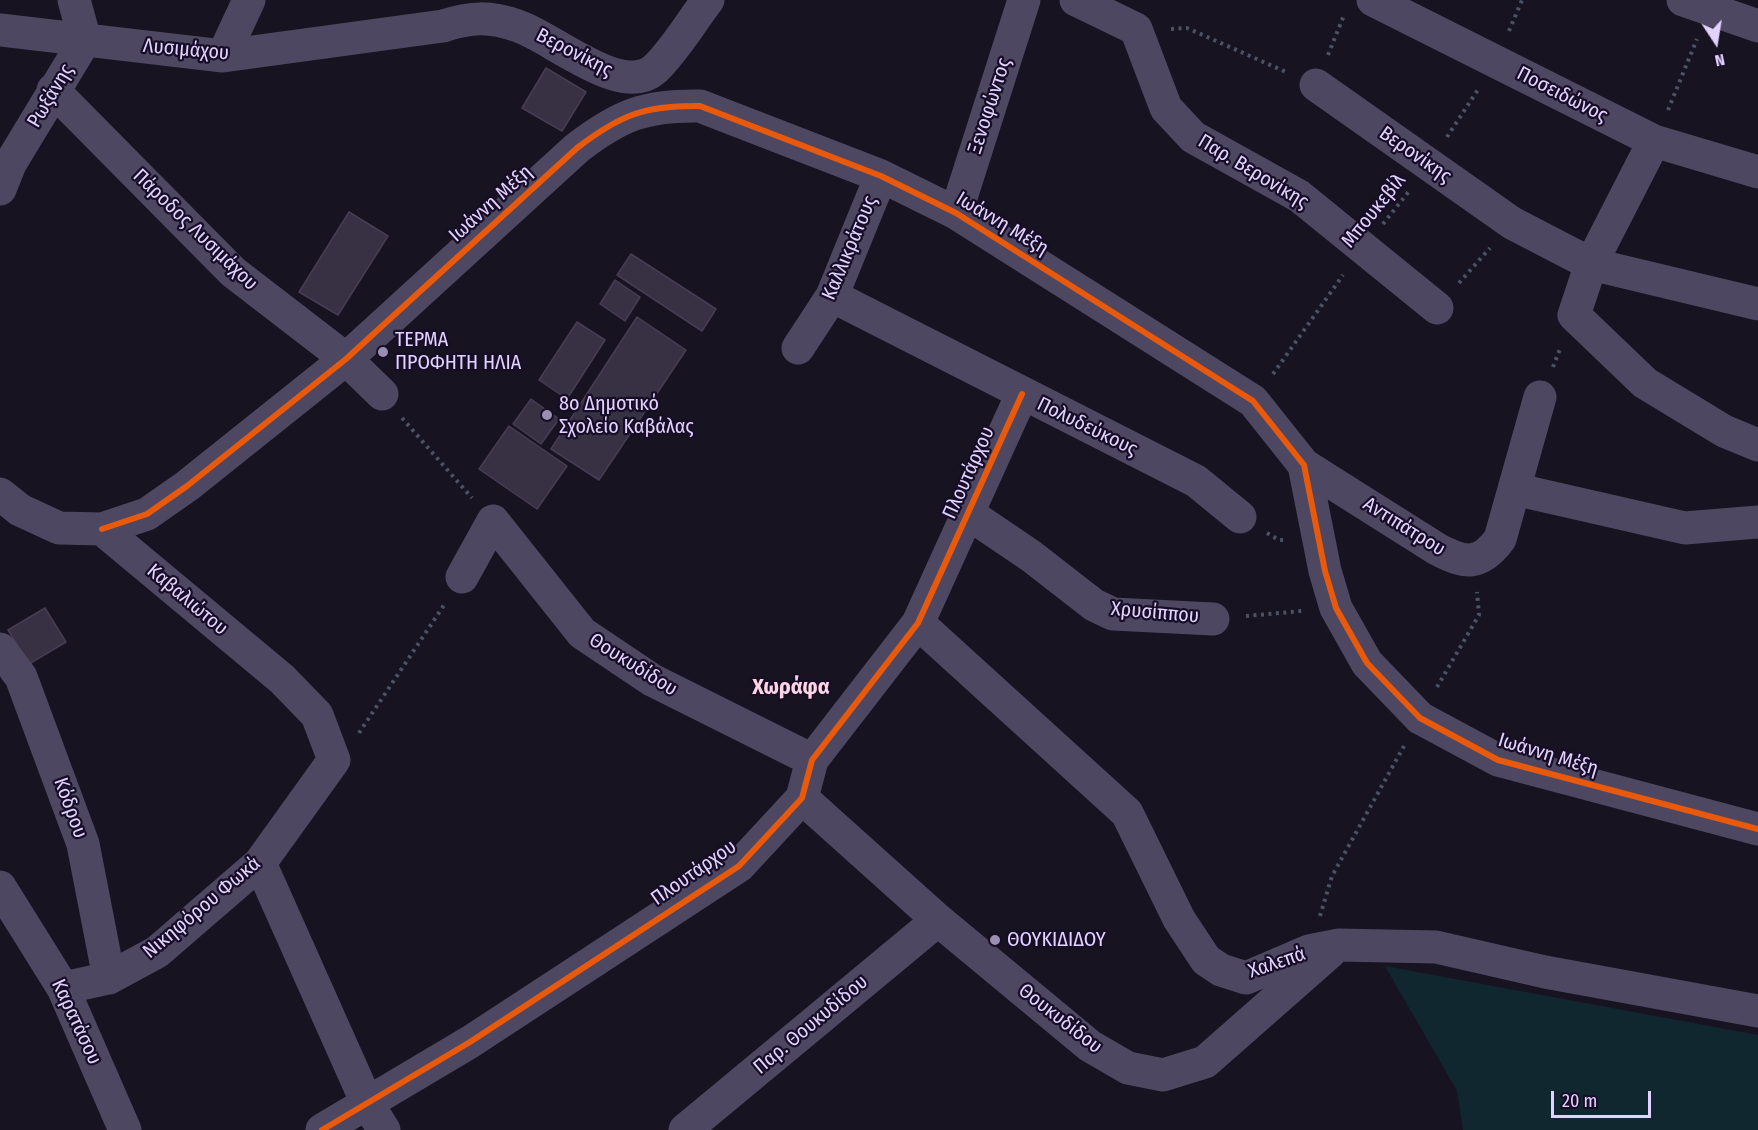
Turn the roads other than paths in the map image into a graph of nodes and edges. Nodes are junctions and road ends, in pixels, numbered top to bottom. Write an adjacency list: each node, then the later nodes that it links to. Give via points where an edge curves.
1 (74, 0): 12 (street)
2 (249, 0): 13 (street)
3 (464, 0): 9 (street)
4 (708, 0): 9 (street, Βερονίκης, via 654,70 632,77 612,76 520,26 470,17)
5 (1024, 0): 20 (street, Ξενοφώντος)
6 (1077, 0): 24 (street, Παρ. Βερονίκης, via 1136,29 1166,108 1193,138 1299,196)
7 (1359, 5): 16 (street, Ποσειδώνος, via 1496,61)
8 (1696, 5): 10 (street)
9 (443, 26): 13 (street, Λυσιμάχου)
10 (1758, 26)
11 (0, 30): 12 (street, Λυσιμάχου)
12 (85, 40): 13 (street, Λυσιμάχου); 15 (street, Ρωξάνης)
13 (223, 56)
14 (1316, 85): 21 (street, Βερονίκης, via 1512,224)
15 (53, 90): 17 (street, Ρωξάνης); 26 (street, Πάροδος Λυσιμάχου, via 233,272)
16 (1654, 141): 18 (street, Ποσειδώνος); 21 (street)
17 (3, 170)
18 (1758, 172)
19 (881, 176): 20 (street, Ιωάννη Μέξη); 22 (street, Καλλικράτους); 26 (street, Ιωάννη Μέξη, via 700,106 669,106 639,112 609,124 577,148)
20 (956, 213): 31 (street, Ιωάννη Μέξη, via 1253,401)
21 (1591, 264): 23 (street, Βερονίκης); 30 (street, via 1574,315 1645,383 1724,431)
22 (832, 296): 25 (street, Καλλικράτους); 28 (street, Πολυδεύκους)
23 (1758, 304)
24 (1437, 308)
25 (798, 348)
26 (346, 359): 27 (street); 37 (street, Ιωάννη Μέξη, via 179,492 147,514)
27 (382, 394)
28 (1022, 394): 34 (street, Πλουτάρχου); 35 (street, Πολυδεύκους, via 1196,481)
29 (1540, 397): 32 (street)
30 (1758, 445)
31 (1304, 465): 32 (street, Αντιπάτρου, via 1455,559 1475,561 1490,552 1500,539); 45 (street, Ιωάννη Μέξη, via 1336,608 1367,663 1420,718 1498,760)
32 (1514, 489): 36 (street, via 1685,528)
33 (0, 494): 37 (street, via 20,510 59,528)
34 (969, 514): 39 (street, Χρυσίππου, via 1094,605 1113,614); 40 (street, Πλουτάρχου)
35 (1240, 518)
36 (1758, 522)
37 (102, 529): 42 (street, Καβαλιώτου, via 282,679 317,716)
38 (462, 577): 43 (street, Θουκυδίδου, via 493,521 582,633 652,680)
39 (1213, 618)
40 (918, 623): 43 (street, Πλουτάρχου); 49 (street, Χαλεπά, via 1127,813 1179,919 1206,960 1246,978)
41 (0, 649): 50 (street, Κόδρου, via 21,677 83,844)
42 (334, 760): 46 (street, Νικηφόρου Φωκά)
43 (812, 760): 44 (street, Πλουτάρχου)
44 (802, 798): 48 (street, Θουκυδίδου); 53 (street, Πλουτάρχου, via 739,866 470,1042)
45 (1758, 830)
46 (260, 863): 50 (street, Νικηφόρου Φωκά, via 157,952); 53 (street)
47 (0, 887): 51 (street, Καρατάσου)
48 (938, 920): 49 (street, Θουκυδίδου, via 1090,1046 1128,1068 1163,1075 1205,1062); 56 (street, Παρ. Θουκυδίδου)
49 (1324, 948): 52 (street, Χαλεπά, via 1436,947 1545,972)
50 (109, 978): 51 (street, Νικηφόρου Φωκά)
51 (63, 988): 54 (street, Καρατάσου)
52 (1758, 1011)
53 (376, 1117): 55 (street, Πλουτάρχου)
54 (125, 1130)
55 (322, 1130)
56 (685, 1130)

